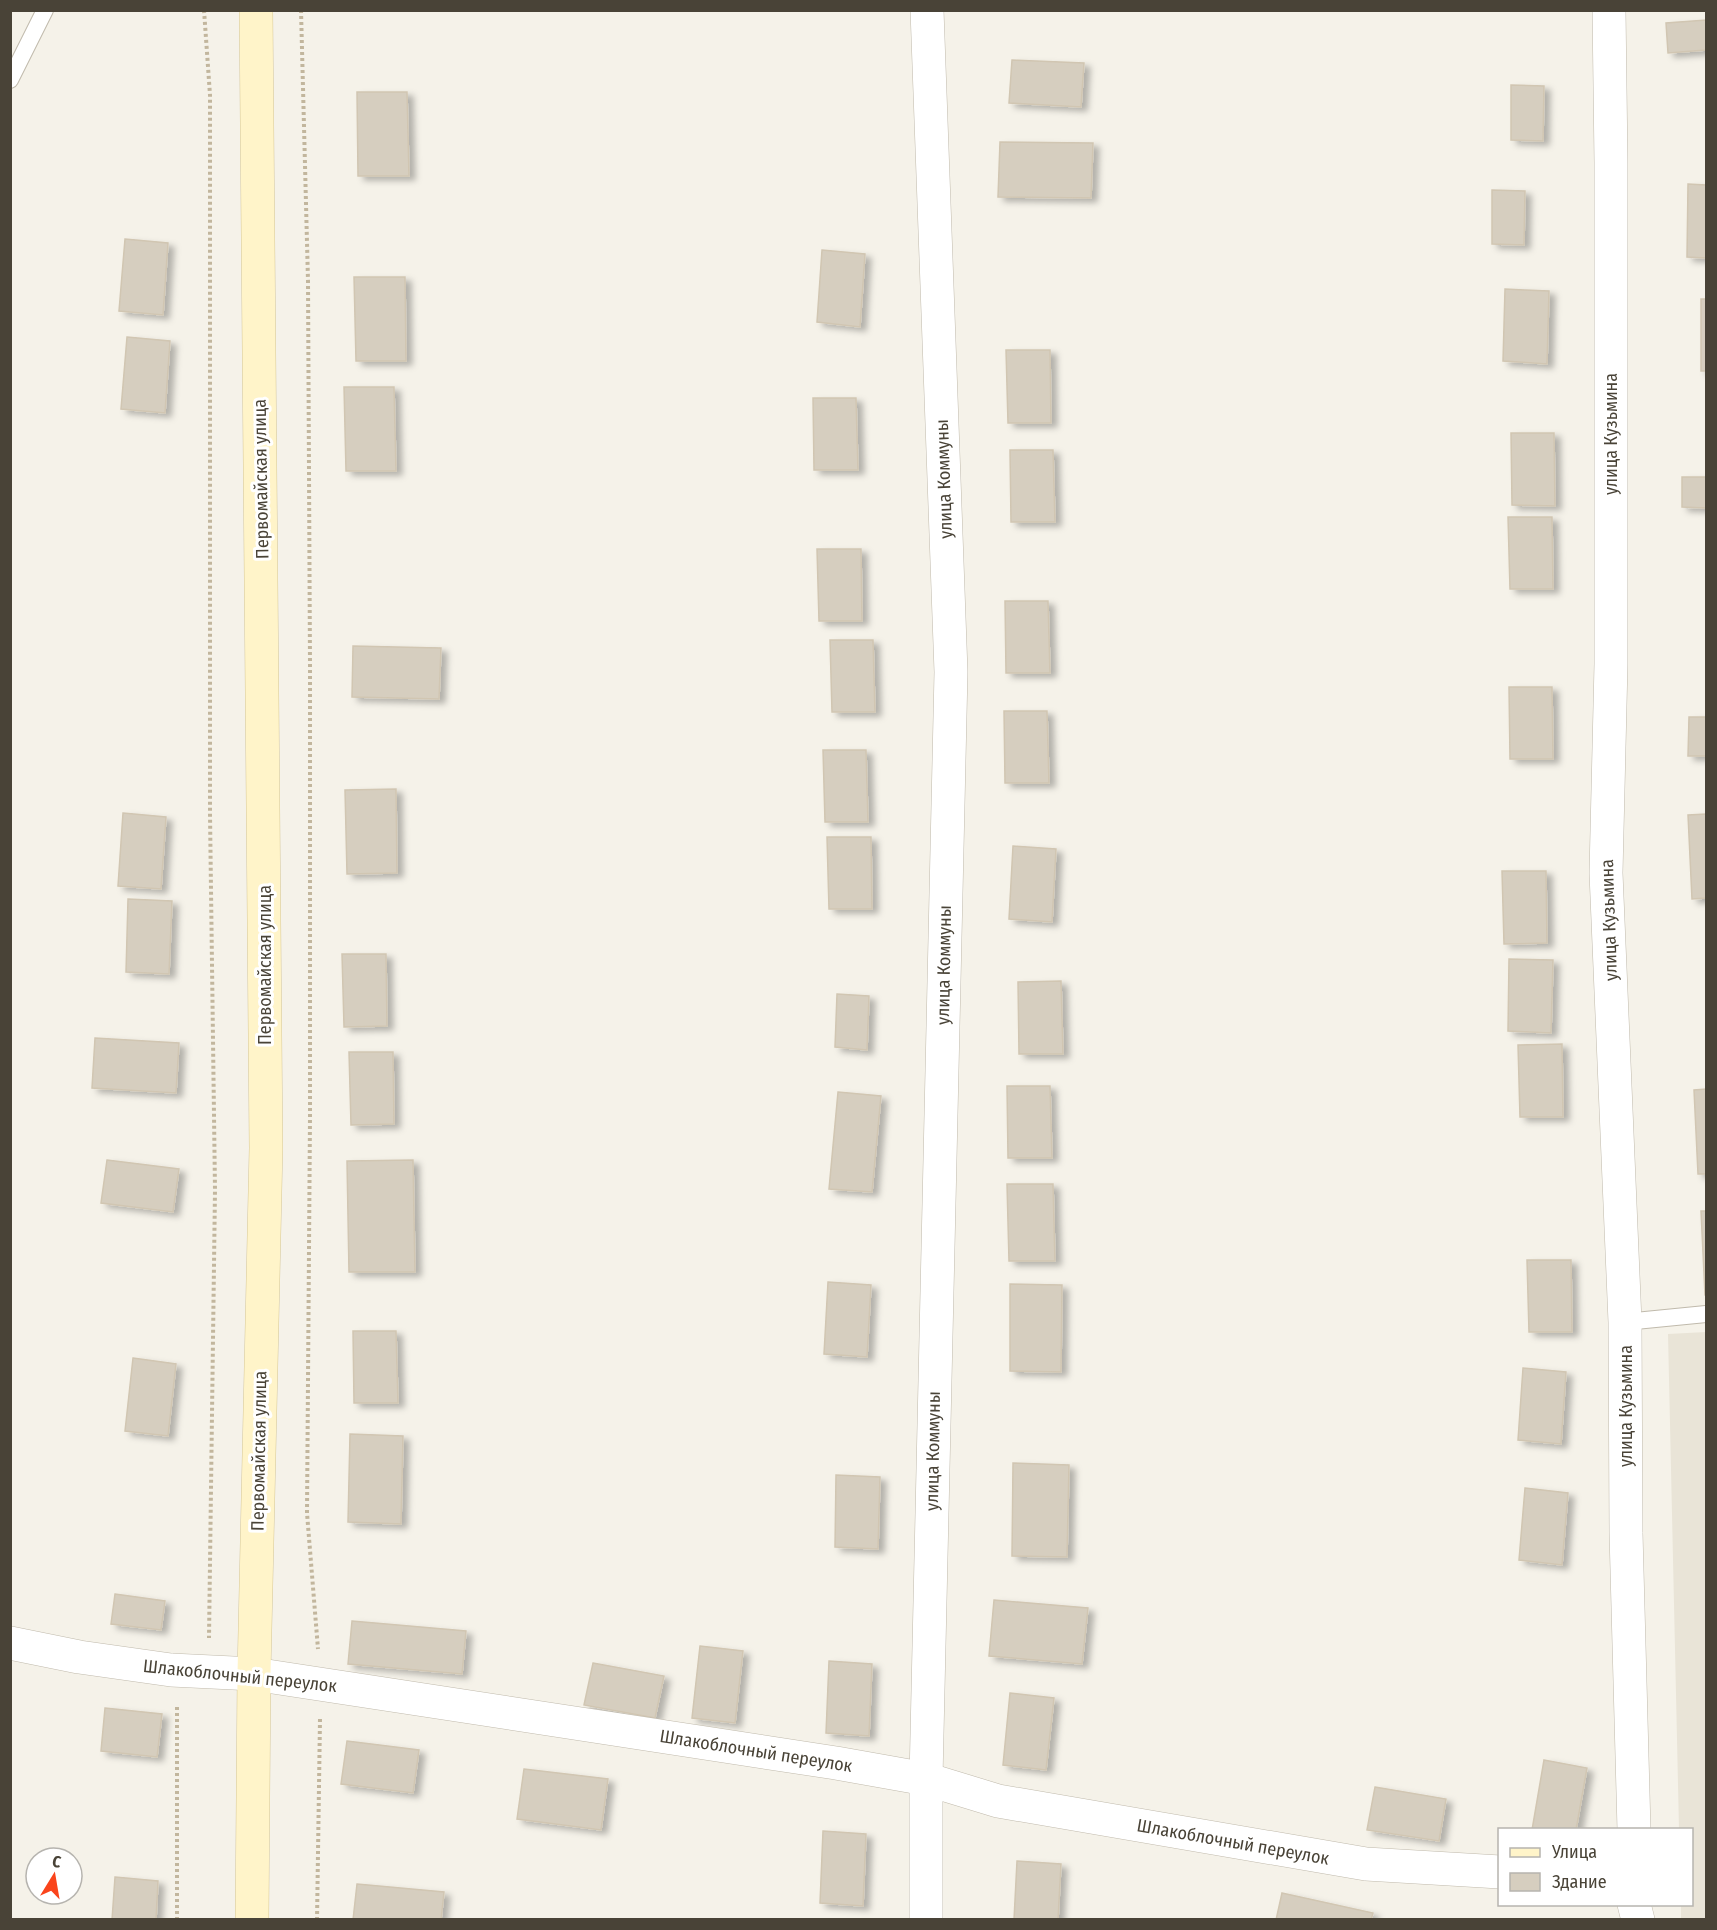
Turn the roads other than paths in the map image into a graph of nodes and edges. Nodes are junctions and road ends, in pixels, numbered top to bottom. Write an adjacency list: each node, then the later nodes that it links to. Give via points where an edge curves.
1 (45, 10): 5 (lane)
2 (256, 10): 9 (main road, Первомайская улица, via 266,1148)
3 (927, 10): 10 (street, улица Коммуны, via 951,672)
4 (1609, 10): 7 (street, улица Кузьмина, via 1611,652 1606,873)
5 (10, 80)
6 (1707, 1314): 7 (lane)
7 (1625, 1322): 11 (street, улица Кузьмина)
8 (10, 1643): 9 (street, Шлакоблочный переулок, via 171,1670)
9 (254, 1674): 10 (street, Шлакоблочный переулок); 13 (main road, Первомайская улица)
10 (926, 1779): 12 (street, Шлакоблочный переулок, via 998,1801 1366,1864); 14 (street, улица Коммуны)
11 (1634, 1828)
12 (1498, 1872)
13 (252, 1920)
14 (926, 1920)

